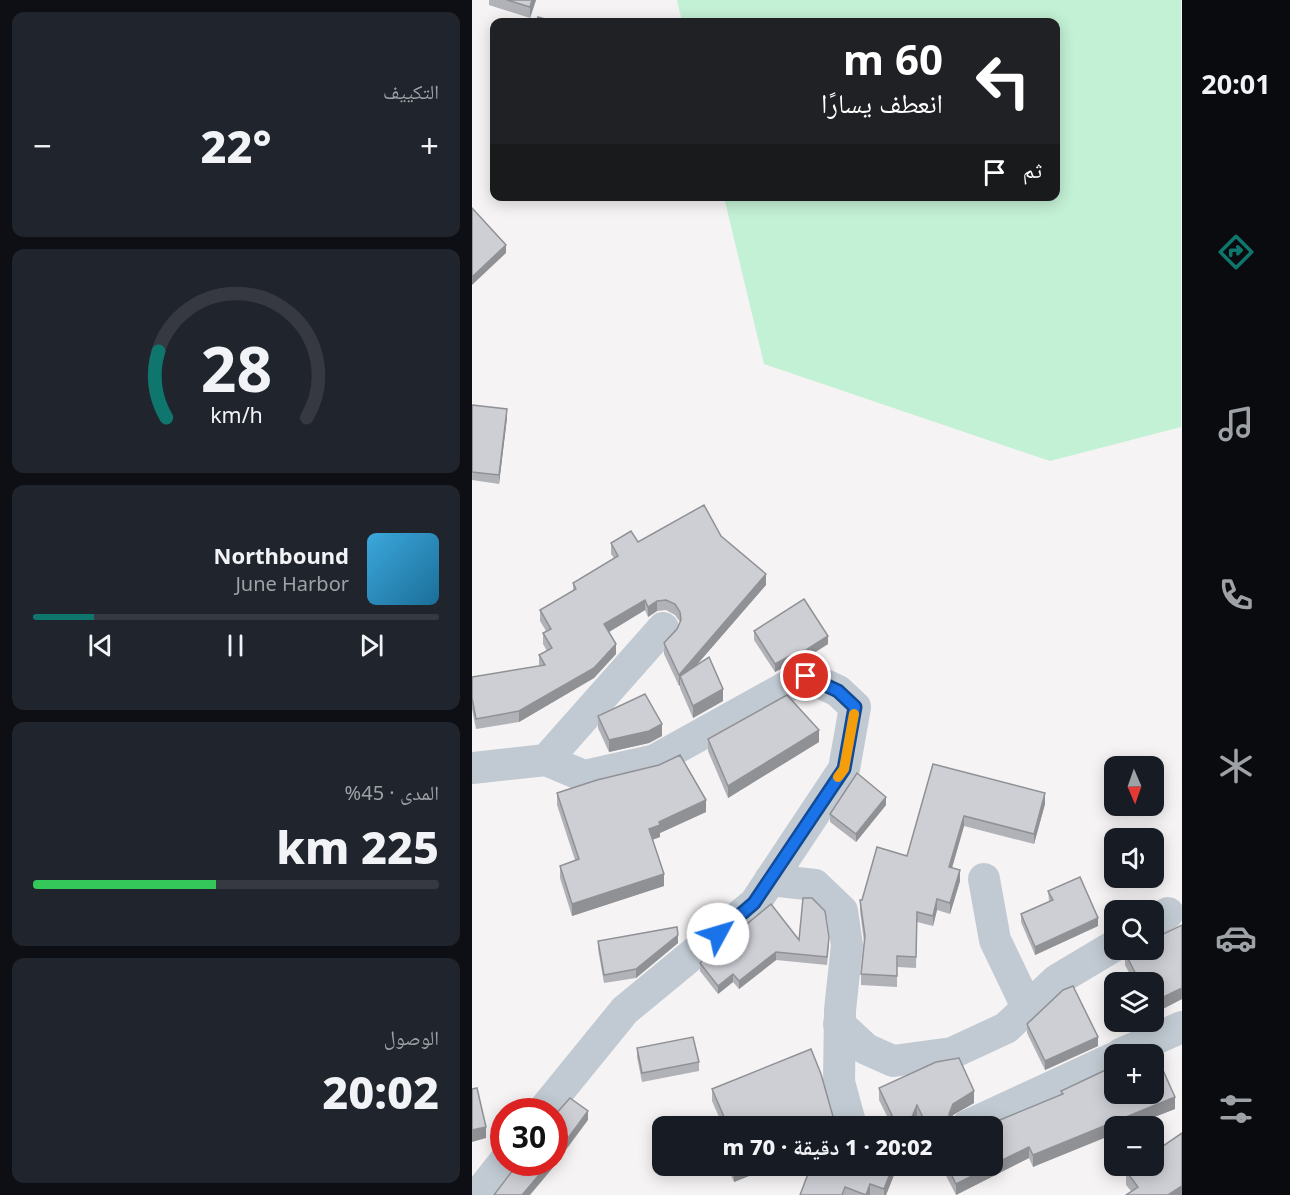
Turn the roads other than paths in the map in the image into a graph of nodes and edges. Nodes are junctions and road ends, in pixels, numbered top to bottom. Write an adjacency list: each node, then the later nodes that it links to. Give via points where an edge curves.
1 (663, 628): 2 (street)
2 (546, 760): 3 (street); 5 (street, via 584,776 655,760 806,676 838,691 855,707 844,769)
3 (472, 768)
4 (984, 879): 7 (street, via 995,940)
5 (770, 880): 8 (street, via 814,885 842,911 847,945); 12 (street, via 754,903 625,1010)
6 (1104, 952): 7 (street, via 1057,980)
7 (1028, 1009): 8 (street, via 1006,1028 952,1053 893,1061 866,1049)
8 (840, 1024): 13 (street, via 839,1082)
9 (1182, 1026): 10 (street)
10 (1143, 1044)
11 (1104, 1063): 14 (street)
12 (553, 1098)
13 (848, 1116)
14 (989, 1116)
15 (493, 1176): 16 (street)
16 (478, 1195)

